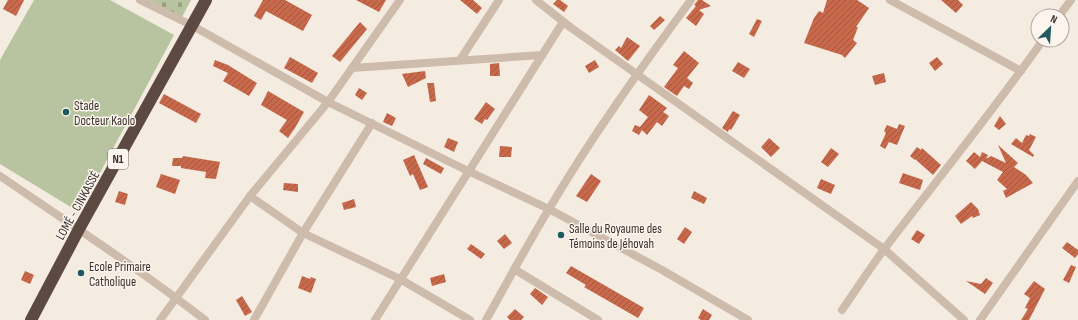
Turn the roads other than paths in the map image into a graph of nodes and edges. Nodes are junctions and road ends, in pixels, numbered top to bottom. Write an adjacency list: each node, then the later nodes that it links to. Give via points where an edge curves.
1 (140, 0): 9 (street)
2 (206, 0): 9 (highway, LOMÉ - CINKASSÉ / N1)
3 (400, 0): 13 (street)
4 (498, 0): 12 (street)
5 (536, 0): 8 (street)
6 (691, 0): 15 (street)
7 (890, 0): 14 (street)
8 (563, 22): 11 (street); 15 (street)
9 (193, 26): 16 (street); 23 (highway, LOMÉ - CINKASSÉ / N1)
10 (1037, 48): 14 (street)
11 (542, 55): 12 (street); 18 (street)
12 (460, 60): 13 (street)
13 (352, 68): 16 (street)
14 (1021, 71): 25 (street)
15 (637, 73): 22 (street); 25 (street)
16 (328, 102): 17 (street); 21 (street)
17 (372, 123): 18 (street); 24 (street)
18 (468, 171): 22 (street); 27 (street)
19 (0, 176): 23 (street)
20 (1078, 181): 40 (street)
21 (250, 196): 24 (street); 28 (street)
22 (549, 209): 26 (street); 38 (street)
23 (78, 229): 28 (street); 30 (highway, LOMÉ - CINKASSÉ / N1)
24 (303, 232): 27 (street); 33 (street)
25 (884, 249): 29 (street); 39 (street)
26 (514, 270): 36 (street); 37 (street)
27 (400, 279): 34 (street); 35 (street)
28 (176, 298): 31 (street); 32 (street)
29 (842, 310)
30 (31, 320)
31 (160, 320)
32 (205, 320)
33 (254, 320)
34 (375, 320)
35 (470, 320)
36 (486, 320)
37 (598, 320)
38 (748, 320)
39 (964, 320)
40 (980, 320)

